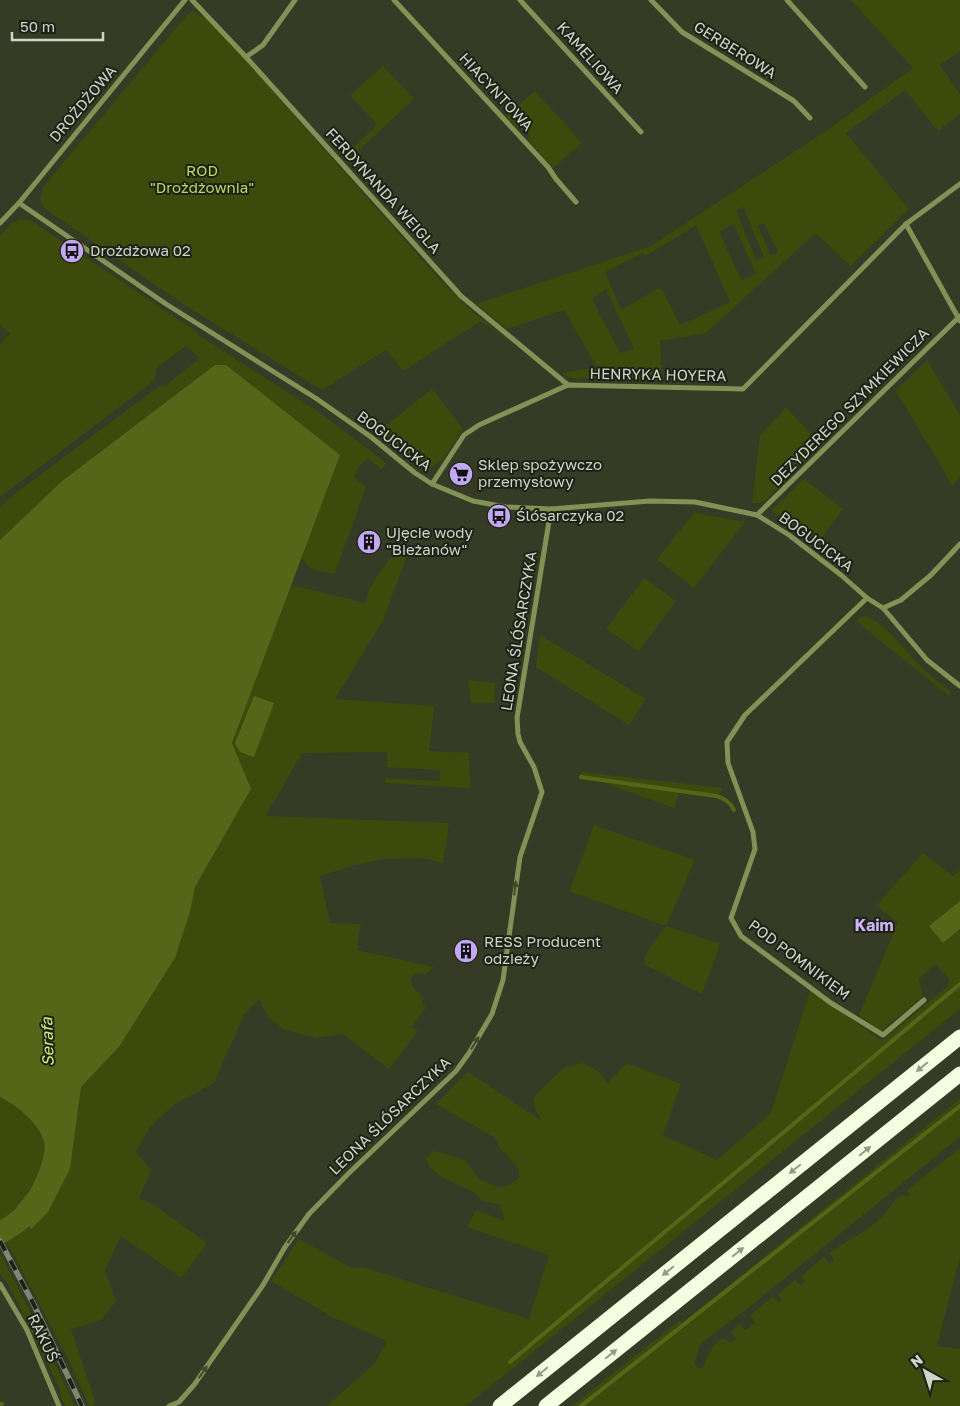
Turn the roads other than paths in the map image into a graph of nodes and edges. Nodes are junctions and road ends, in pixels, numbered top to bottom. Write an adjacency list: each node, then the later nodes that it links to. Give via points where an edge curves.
1 (185, 0): 14 (street, DROŻDŻOWA)
2 (192, 0): 8 (street, FERDYNANDA WEIGLA)
3 (295, 0): 8 (street, via 263,45)
4 (394, 0): 13 (street, HIACYNTOWA, via 542,160)
5 (520, 0): 11 (street, KAMELIOWA)
6 (651, 0): 10 (street, GERBEROWA, via 682,32 794,101)
7 (787, 0): 9 (street)
8 (246, 57): 18 (street, FERDYNANDA WEIGLA, via 460,296)
9 (865, 87)
10 (810, 118)
11 (641, 132)
12 (960, 184): 16 (street, HENRYKA HOYERA)
13 (576, 202)
14 (19, 203): 15 (street, DROŻDŻOWA); 19 (street, BOGUCICKA, via 166,304 317,399)
15 (0, 223)
16 (906, 224): 17 (street); 18 (street, HENRYKA HOYERA, via 743,389)
17 (959, 319): 21 (street, DEZYDEREGO SZYMKIEWICZA)
18 (568, 385): 19 (street, HENRYKA HOYERA, via 479,425 464,435)
19 (432, 484): 20 (street, BOGUCICKA, via 473,501 506,507)
20 (551, 509): 21 (street, BOGUCICKA, via 659,501 695,502); 31 (street, LEONA ŚLÓSARCZYKA, one-way to 20, via 179,1402 194,1385 309,1214 451,1076 482,1033 496,1005 504,980 518,869 528,830 541,798 541,786 534,767 520,742 517,718)
21 (757, 515): 23 (street, BOGUCICKA, via 789,535)
22 (960, 544): 24 (street, via 931,575 901,600)
23 (867, 598): 24 (street, BOGUCICKA); 26 (street, POD POMNIKIEM, via 745,715 727,742 728,764 753,832 754,849 731,918 740,936 831,1003 883,1035)
24 (882, 608): 25 (street, BOGUCICKA, via 927,660)
25 (960, 686)
26 (924, 1000)
27 (960, 1037): 32 (highway, one-way to 32)
28 (960, 1074): 33 (highway, one-way to 28)
29 (0, 1284): 30 (street, RAKUŚ, via 27,1330)
30 (59, 1406)
31 (169, 1406)
32 (500, 1406)
33 (546, 1406)

